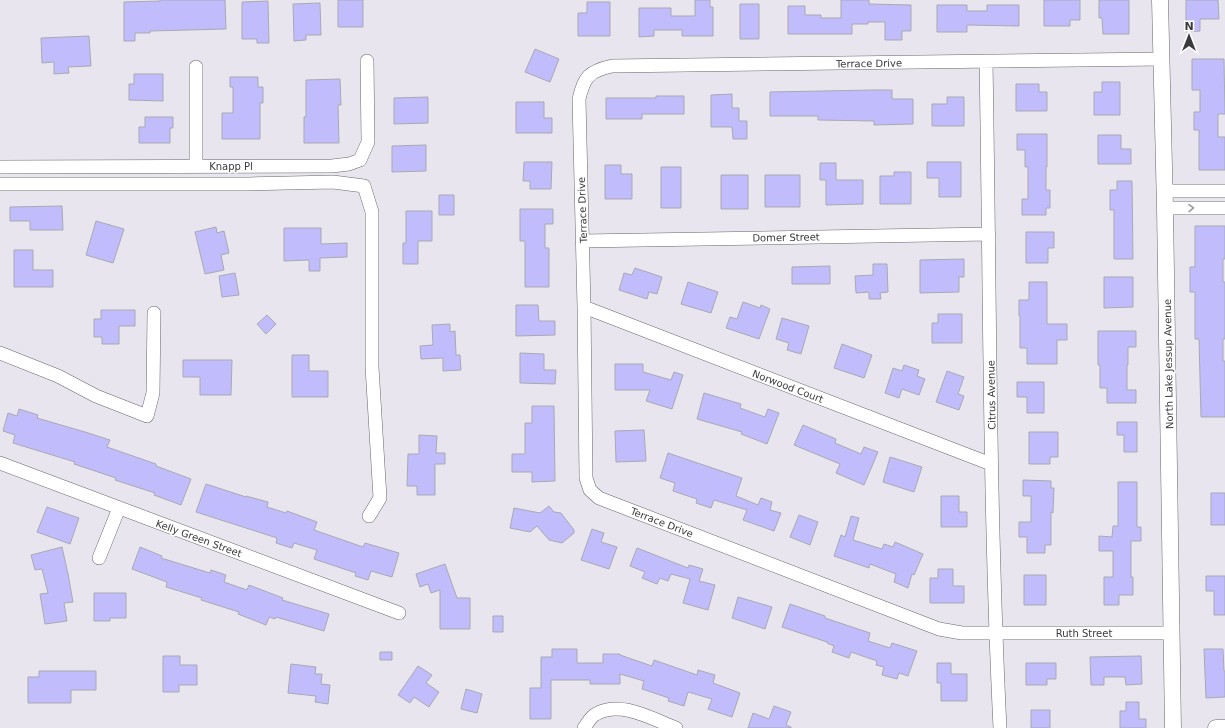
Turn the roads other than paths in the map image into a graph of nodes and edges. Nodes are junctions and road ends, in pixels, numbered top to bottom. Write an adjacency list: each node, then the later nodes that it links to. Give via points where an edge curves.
1 (1160, 0): 2 (street, North Lake Jessup Avenue)
2 (1162, 59): 4 (street, Terrace Drive); 9 (street, North Lake Jessup Avenue)
3 (367, 61): 6 (street, Knapp Pl, via 368,142 360,160 332,166)
4 (986, 62): 13 (street, Citrus Avenue); 14 (street, Terrace Drive, via 612,66 597,69 582,85 579,100)
5 (196, 67): 6 (street)
6 (196, 166): 7 (street, Knapp Pl)
7 (0, 167)
8 (0, 184): 21 (street, via 333,182 364,186 372,212 372,367 380,498)
9 (1165, 191): 10 (street); 11 (street, North Lake Jessup Avenue)
10 (1221, 191): 12 (street)
11 (1165, 208): 12 (street, one-way to 12); 25 (street, North Lake Jessup Avenue)
12 (1221, 208)
13 (989, 234): 14 (street, Domer Street); 19 (street, Citrus Avenue)
14 (583, 241): 15 (street, Terrace Drive)
15 (584, 307): 19 (street, Norwood Court); 24 (street, Terrace Drive, via 586,478 590,490 600,498 939,629 962,633)
16 (154, 313): 17 (street, via 153,392 147,416)
17 (0, 353)
18 (0, 464): 20 (street, Kelly Green Street)
19 (991, 464): 24 (street, Citrus Avenue)
20 (119, 508): 22 (street); 23 (street, Kelly Green Street)
21 (368, 516)
22 (99, 558)
23 (399, 613)
24 (995, 633): 25 (street, Ruth Street); 28 (street, Citrus Avenue)
25 (1172, 633): 29 (street, North Lake Jessup Avenue)
26 (584, 728): 27 (street, via 595,714 612,708 630,710)
27 (676, 728)
28 (1000, 728)
29 (1173, 728)
30 (1216, 728): 31 (street)
31 (1225, 728)

